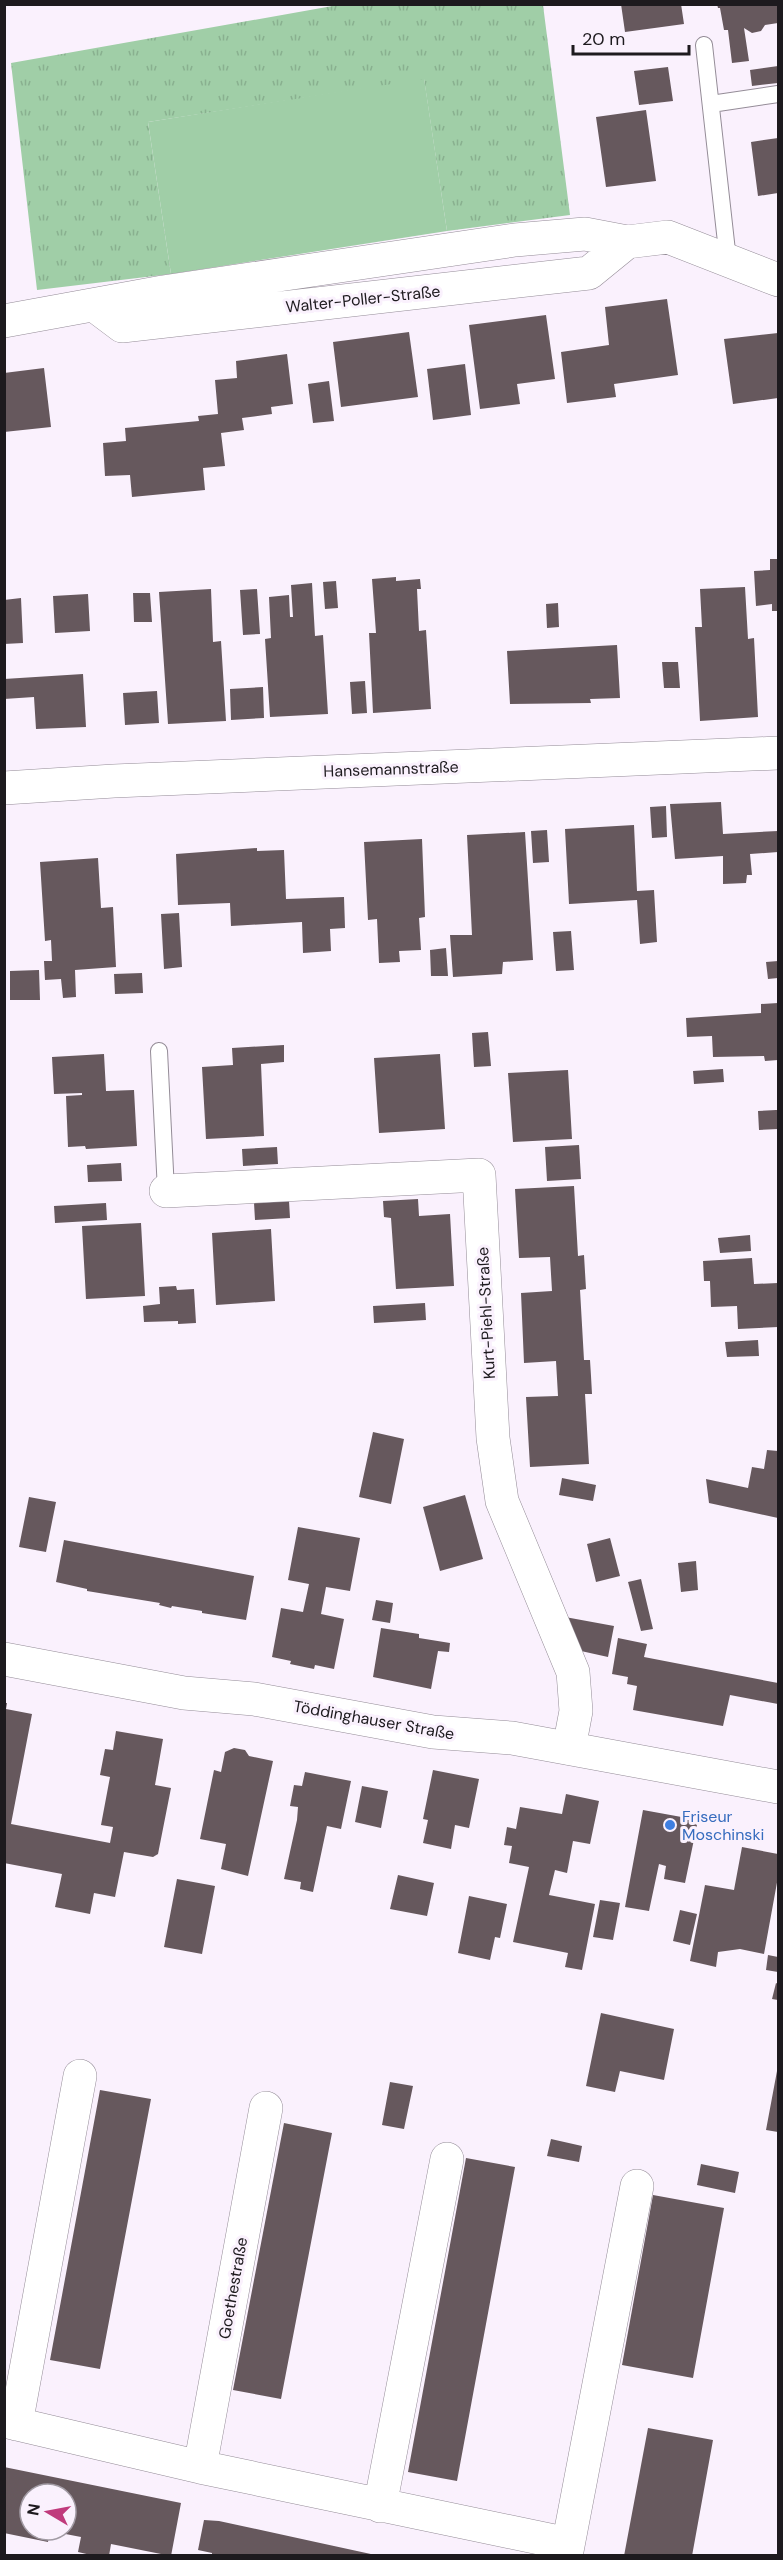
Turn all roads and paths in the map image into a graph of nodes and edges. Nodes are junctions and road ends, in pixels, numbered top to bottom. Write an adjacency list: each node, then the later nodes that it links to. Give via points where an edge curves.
1 (704, 45): 3 (lane)
2 (778, 94): 3 (lane)
3 (711, 104): 4 (lane)
4 (728, 260): 5 (street, Walter-Poller-Straße); 6 (street, Walter-Poller-Straße, via 668,237 627,242 585,234 515,240 163,292)
5 (778, 280)
6 (4, 321)
7 (778, 753): 8 (street, Hansemannstraße)
8 (4, 788)
9 (159, 1051): 10 (lane)
10 (166, 1191): 12 (street, Kurt-Piehl-Straße, via 479,1175 493,1438 502,1501 573,1672 576,1712)
11 (4, 1659): 12 (street, Töddinghauser Straße, via 184,1693 254,1699 433,1732 512,1738)
12 (569, 1748): 13 (street, Töddinghauser Straße)
13 (778, 1787)
14 (80, 2076): 18 (street)
15 (266, 2108): 19 (street, Goethestraße)
16 (447, 2159): 20 (street)
17 (637, 2186): 21 (street)
18 (10, 2423): 19 (street)
19 (200, 2467): 20 (street)
20 (380, 2505): 21 (street)
21 (567, 2550)

